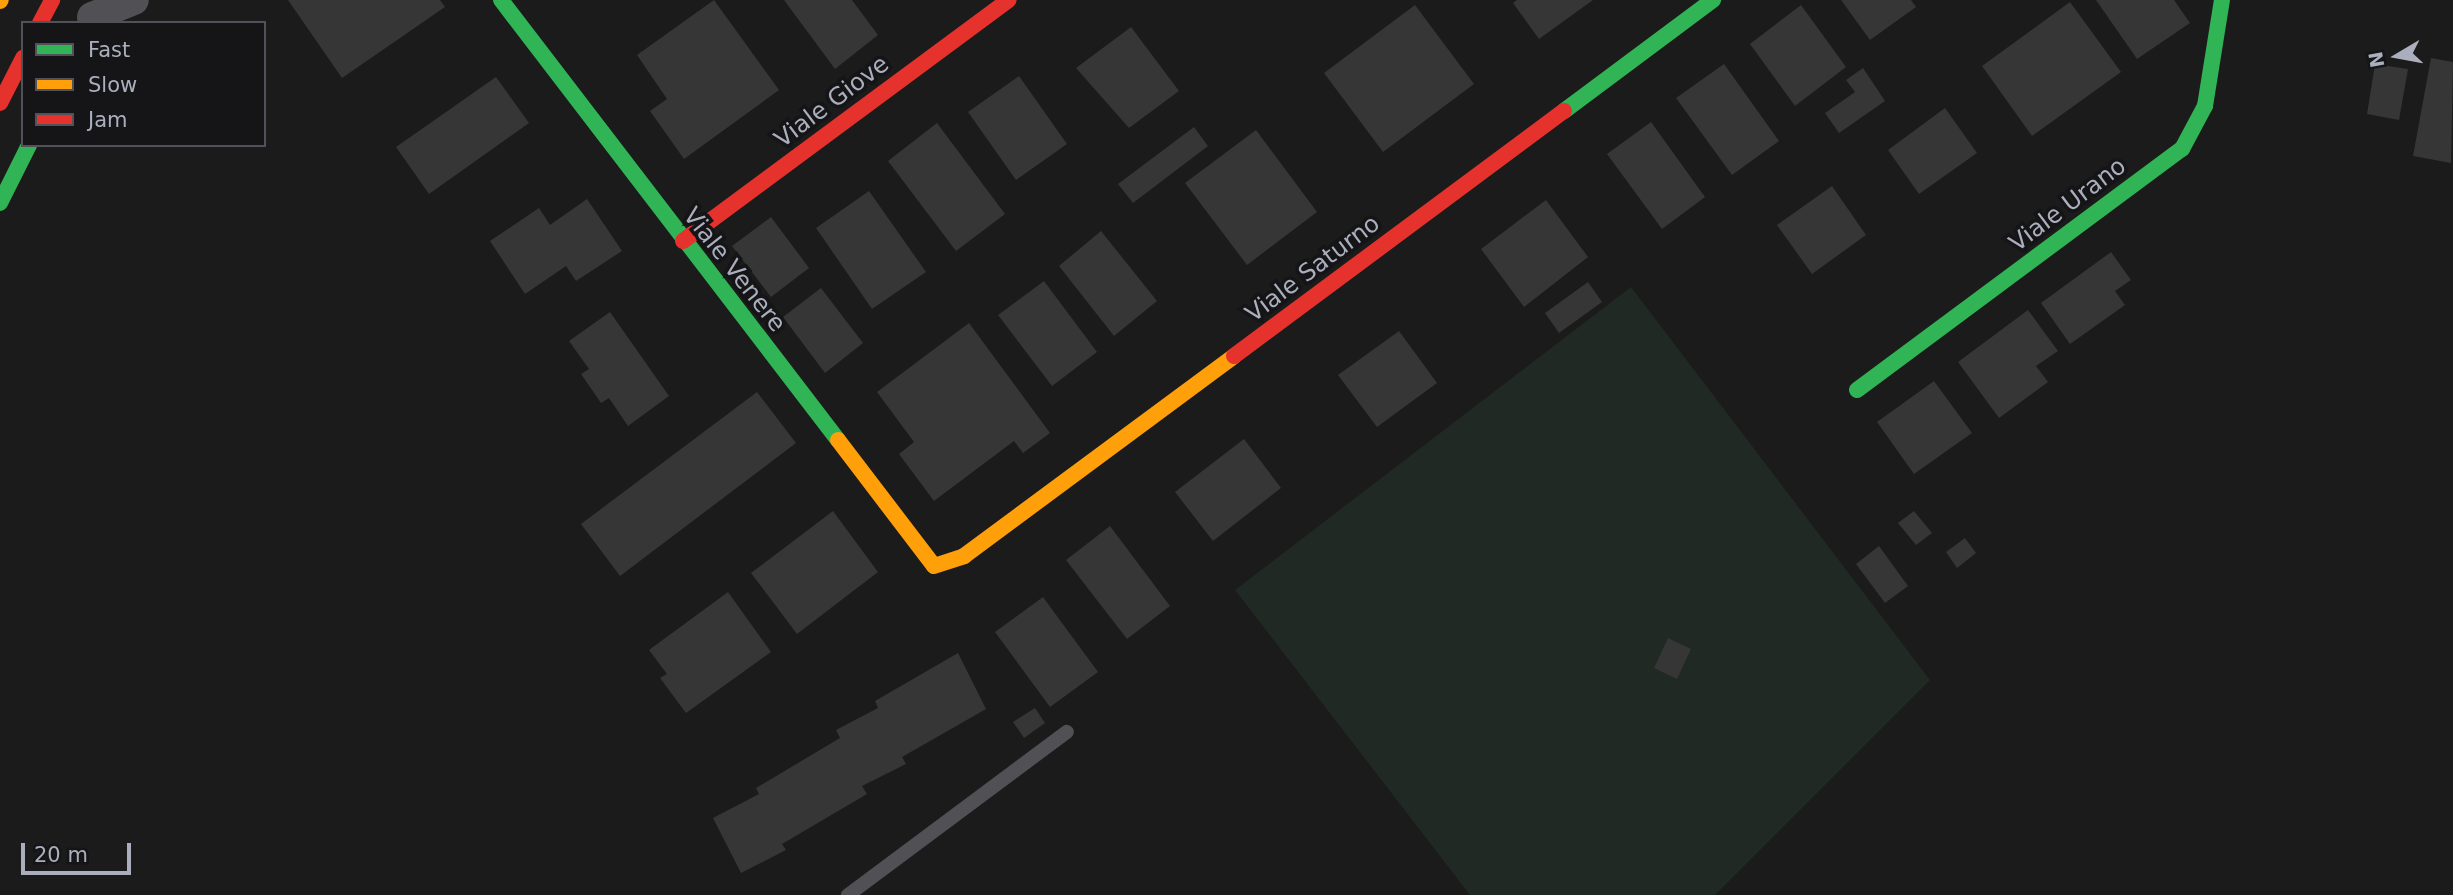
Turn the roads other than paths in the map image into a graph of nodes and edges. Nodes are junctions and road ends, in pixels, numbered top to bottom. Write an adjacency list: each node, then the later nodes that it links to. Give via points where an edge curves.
1 (52, 0): 8 (street)
2 (134, 0): 7 (street)
3 (501, 0): 13 (street, Viale Venere)
4 (1009, 0): 13 (street, Viale Giove)
5 (1713, 0): 15 (street, Viale Saturno, via 964,556)
6 (2222, 0): 14 (street, Viale Urano, via 2205,106 2182,149)
7 (94, 13)
8 (41, 21)
9 (21, 62): 10 (street)
10 (0, 103)
11 (28, 147): 12 (street)
12 (0, 203)
13 (683, 242): 15 (street, Viale Venere)
14 (1857, 390)
15 (934, 566)
16 (1067, 732): 17 (lane)
17 (848, 895)

